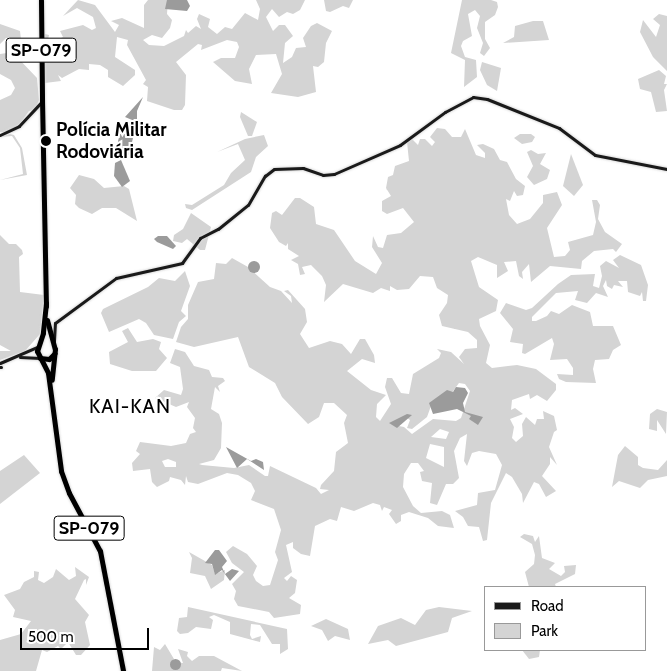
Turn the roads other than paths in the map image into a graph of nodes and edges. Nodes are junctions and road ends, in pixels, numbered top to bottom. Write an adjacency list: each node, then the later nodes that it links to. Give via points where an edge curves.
1 (41, 0): 2 (highway, SP-079)
2 (40, 104): 3 (street, via 14,130); 4 (highway); 4 (highway, SP-079)
3 (0, 135)
4 (43, 141): 6 (highway, SP-079)
5 (667, 169): 9 (street, via 595,155 559,128 473,97 445,112 400,145 334,174 323,175 303,168 274,169 265,176 248,206 200,238 182,264 122,275)
6 (46, 303): 7 (highway, SP-079); 11 (highway, SP-079, via 44,333)
7 (47, 318): 8 (street); 12 (highway, SP-079)
8 (50, 323): 9 (street); 10 (street)
9 (55, 323): 10 (street)
10 (54, 335): 12 (street)
11 (38, 347): 12 (highway, via 48,342); 13 (street); 14 (highway, SP-079)
12 (54, 348): 14 (highway, via 48,359); 16 (highway, SP-079)
13 (12, 358): 14 (street); 15 (street)
14 (40, 358): 16 (highway, SP-079)
15 (0, 363)
16 (51, 388): 17 (highway, SP-079, via 61,472 69,494 100,551)
17 (123, 671)

